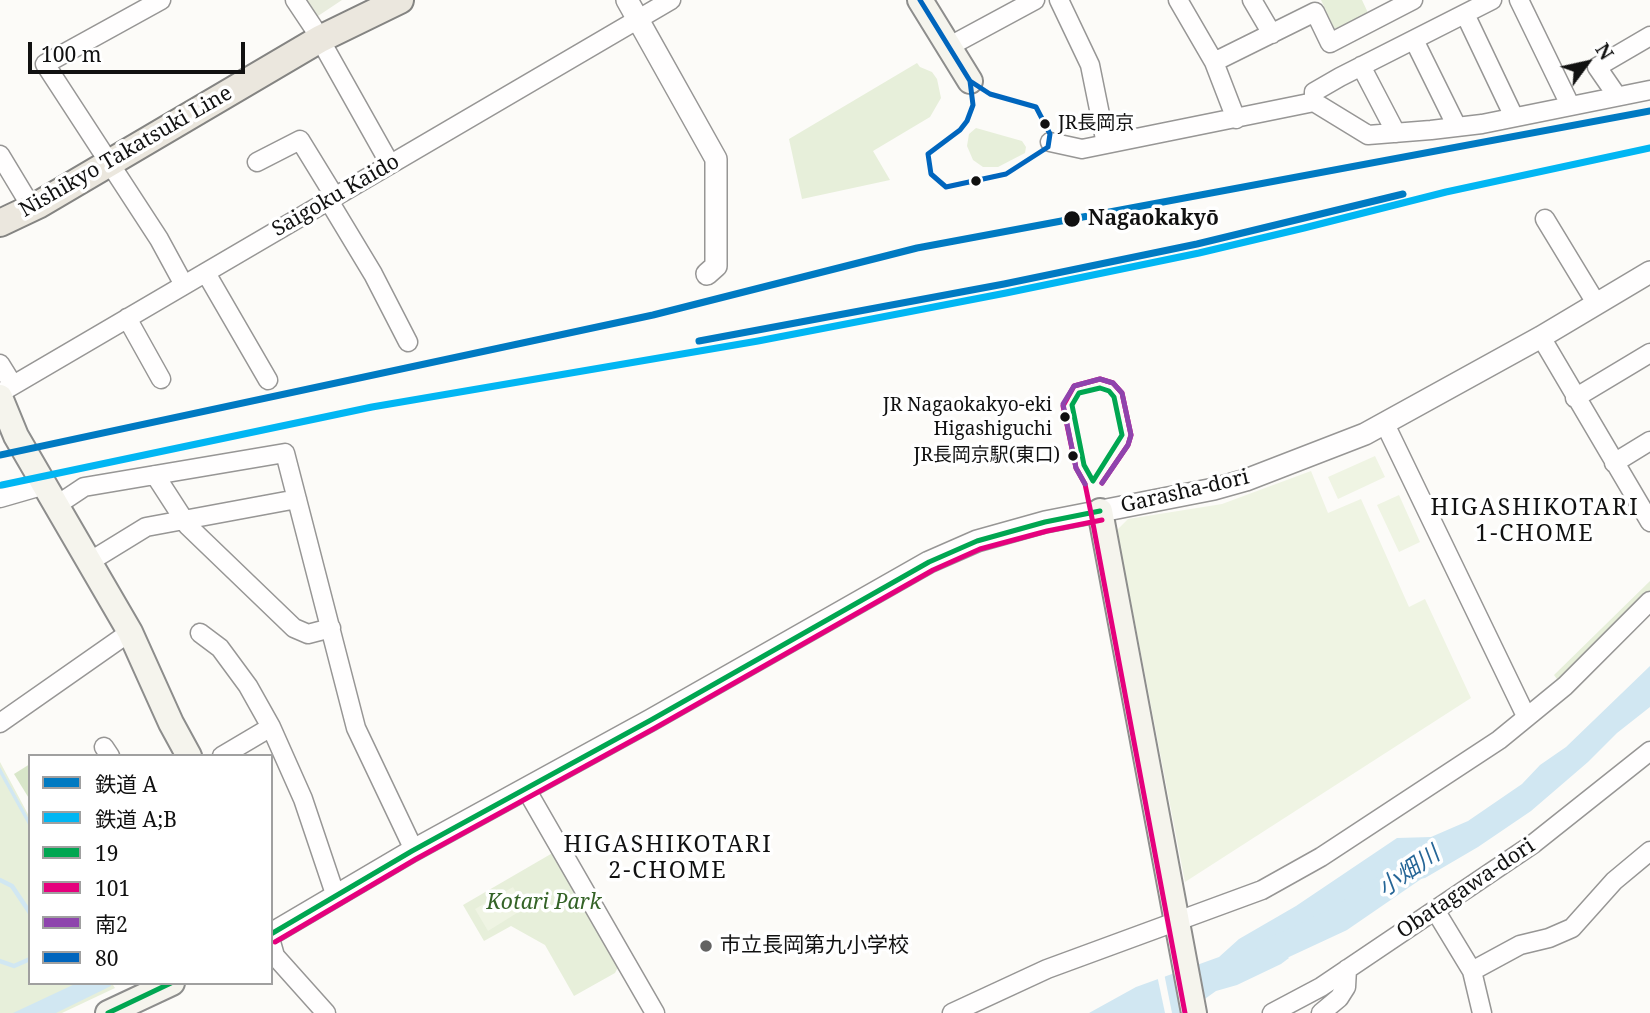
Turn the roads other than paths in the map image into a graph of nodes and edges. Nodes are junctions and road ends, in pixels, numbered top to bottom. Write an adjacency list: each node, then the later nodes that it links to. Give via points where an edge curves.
1 (161, 0): 36 (street, via 45,64)
2 (295, 0): 18 (street)
3 (400, 0): 18 (main road, Nishikyo Takatsuki Line)
4 (627, 0): 15 (street)
5 (671, 0): 15 (street, Saigoku Kaido)
6 (920, 0): 20 (main road)
7 (1035, 0): 20 (street)
8 (1059, 0): 33 (street, via 1090,65)
9 (1178, 0): 21 (street)
10 (1252, 0): 16 (street)
11 (1413, 0): 16 (street, via 1330,43 1315,12)
12 (1492, 0): 14 (street)
13 (1519, 0): 27 (street)
14 (1465, 14): 19 (street); 28 (street)
15 (638, 20): 37 (street, Saigoku Kaido); 44 (street, via 716,159 716,266)
16 (1272, 34): 21 (street)
17 (1650, 36): 25 (street, via 1597,67)
18 (320, 39): 36 (main road, Nishikyo Takatsuki Line); 37 (street)
19 (1414, 40): 22 (street); 30 (street)
20 (948, 47): 23 (main road)
21 (1214, 62): 29 (street)
22 (1362, 66): 26 (street, via 1314,92); 31 (street)
23 (970, 81)
24 (1650, 90): 25 (street)
25 (1617, 96): 27 (street)
26 (1314, 102): 29 (street); 31 (street, via 1368,135)
27 (1570, 105): 28 (street)
28 (1514, 117): 30 (street)
29 (1236, 119): 33 (street)
30 (1457, 127): 31 (street)
31 (1396, 133)
32 (1050, 142): 33 (street, via 1082,149)
33 (1106, 144)
34 (0, 155): 39 (street)
35 (257, 162): 38 (street, via 300,140)
36 (109, 164): 39 (main road, Nishikyo Takatsuki Line); 45 (street)
37 (390, 164): 38 (street, Saigoku Kaido)
38 (332, 199): 42 (street, Saigoku Kaido); 49 (street)
39 (32, 208): 41 (main road, Nishikyo Takatsuki Line)
40 (1545, 219): 46 (street)
41 (0, 223)
42 (205, 272): 45 (street, Saigoku Kaido); 53 (street)
43 (1650, 272): 46 (street, Garasha-dori)
44 (707, 274)
45 (184, 285): 47 (street, Saigoku Kaido)
46 (1596, 303): 48 (street, Garasha-dori)
47 (127, 318): 52 (street); 54 (street, Saigoku Kaido)
48 (1541, 337): 55 (street); 56 (street, Garasha-dori)
49 (408, 342)
50 (1650, 353): 55 (street)
51 (0, 363): 54 (street)
52 (161, 379)
53 (268, 380)
54 (4, 392): 60 (main road, via 16,436)
55 (1575, 398): 58 (street)
56 (1385, 424): 63 (street, Garasha-dori, via 1245,480); 71 (street)
57 (1650, 441): 58 (street)
58 (1614, 463): 65 (street)
59 (155, 475): 60 (street); 62 (street, via 285,453); 64 (street)
60 (51, 495): 61 (street); 66 (main road)
61 (0, 498)
62 (297, 499): 64 (street); 68 (street)
63 (1100, 511): 77 (street, Garasha-dori, via 977,541 929,562); 82 (main road)
64 (185, 520): 66 (street, via 146,527); 68 (street, via 294,628 308,634)
65 (1650, 522)
66 (89, 562): 69 (main road)
67 (1650, 601): 71 (street, via 1565,686)
68 (331, 628): 78 (street, via 356,727)
69 (130, 632): 72 (street); 75 (main road)
70 (200, 633): 73 (street, via 220,648)
71 (1526, 716): 82 (street, via 1499,740 1321,857 1262,890)
72 (0, 723)
73 (271, 727): 76 (street); 80 (street, via 303,799)
74 (1650, 751): 81 (street, Obatagawa-dori, via 1558,826)
75 (188, 754)
76 (225, 754)
77 (526, 789): 78 (street, Garasha-dori); 90 (street)
78 (414, 850): 80 (street, Garasha-dori)
79 (1648, 857): 86 (street, via 1614,881 1572,928 1520,945)
80 (336, 897): 83 (street, Garasha-dori)
81 (1435, 910): 85 (street, Obatagawa-dori); 86 (street)
82 (1177, 927): 91 (street, via 1047,969); 92 (main road)
83 (273, 933)
84 (273, 949): 89 (street)
85 (1347, 970): 93 (street, Obatagawa-dori); 94 (street, via 1346,987)
86 (1472, 971): 95 (street)
87 (160, 986): 88 (main road)
88 (108, 1013)
89 (326, 1013)
90 (655, 1013)
91 (952, 1013)
92 (1194, 1013)
93 (1272, 1013)
94 (1321, 1013)
95 (1482, 1013)

